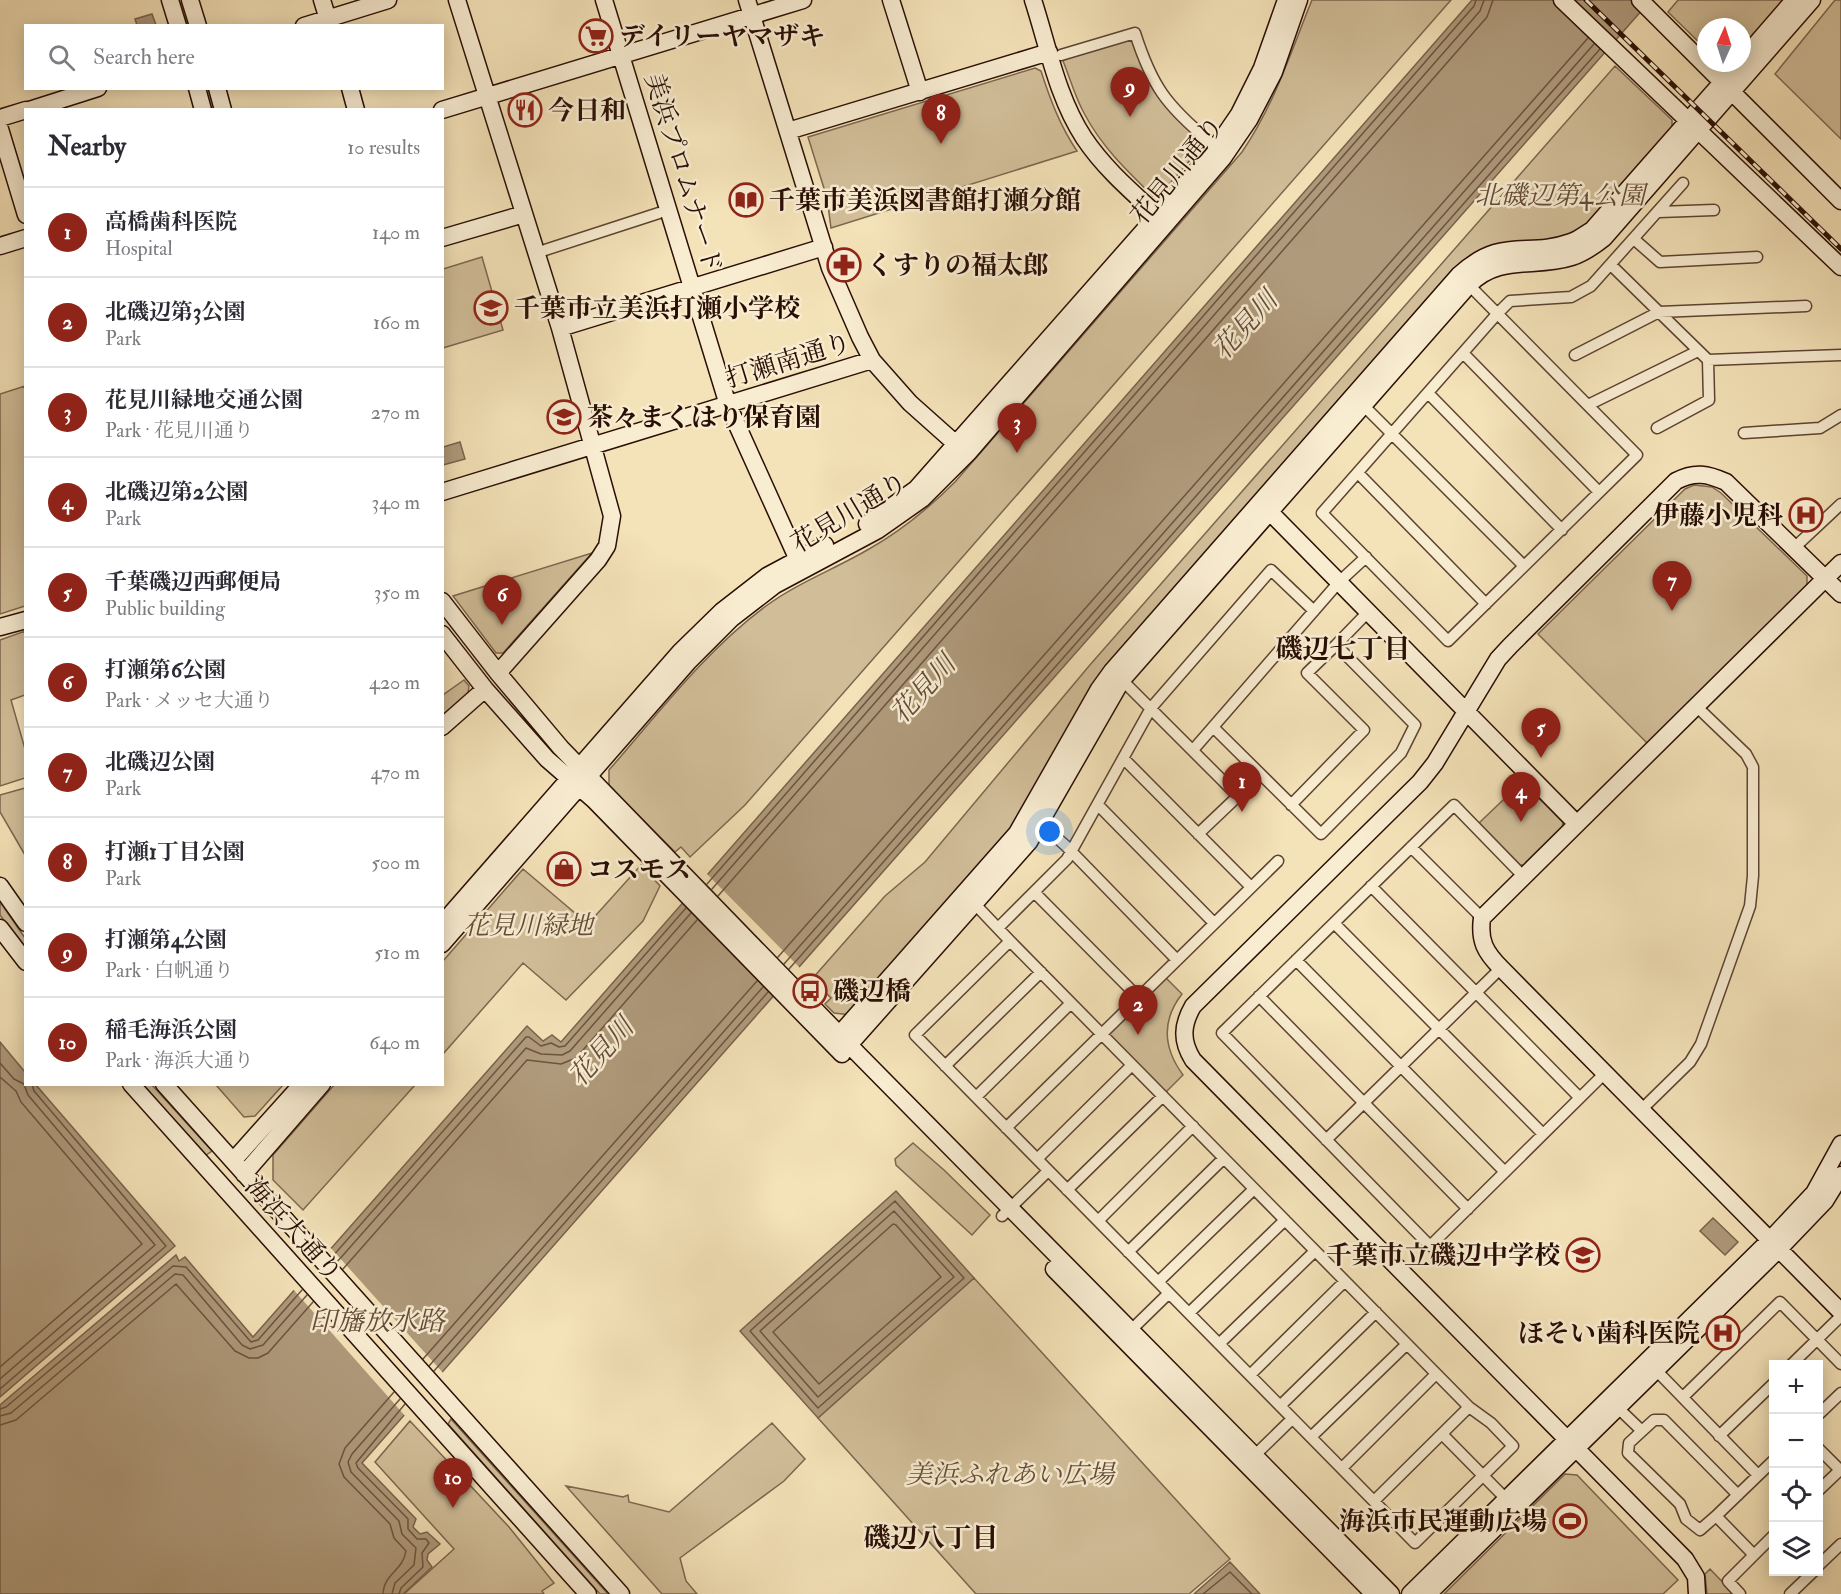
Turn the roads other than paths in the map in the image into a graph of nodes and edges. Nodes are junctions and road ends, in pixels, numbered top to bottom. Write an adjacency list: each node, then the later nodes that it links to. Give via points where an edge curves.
1 (170, 0): 17 (street)
2 (190, 0): 18 (street)
3 (322, 0): 16 (street)
4 (388, 0): 16 (street)
5 (458, 0): 29 (street)
6 (604, 0): 21 (street, 美浜プロムナード)
7 (802, 0): 15 (street)
8 (891, 0): 28 (street)
9 (1033, 0): 20 (street)
10 (1288, 0): 48 (street, 花見川通り, via 1239,114 1214,152); 112 (street, 花見川通り, via 1274,72 1223,158 969,452 903,514 775,585 730,619)
11 (1562, 0): 37 (street)
12 (1640, 0): 23 (street)
13 (1794, 0): 19 (street)
14 (1812, 0): 23 (street)
15 (750, 8): 21 (street); 39 (street)
16 (329, 22)
17 (177, 24)
18 (197, 24)
19 (1751, 50)
20 (1055, 53): 28 (street); 40 (street, via 1135,33 1155,85 1176,112); 48 (street, via 1063,97 1085,139 1119,181)
21 (621, 56): 29 (street); 59 (street, 美浜プロムナード)
22 (1735, 72): 23 (street)
23 (1726, 88): 37 (street); 42 (street)
24 (92, 90): 30 (street)
25 (198, 90): 31 (street)
26 (218, 90): 32 (street)
27 (351, 90): 33 (street)
28 (920, 92): 39 (street)
29 (488, 96): 34 (street); 47 (street)
30 (33, 108)
31 (202, 108)
32 (222, 108)
33 (355, 108)
34 (444, 109)
35 (24, 111): 36 (street)
36 (0, 118)
37 (1694, 126): 57 (street); 58 (street, via 1604,238 1588,250 1558,260 1505,264)
38 (0, 129): 43 (street)
39 (788, 131): 53 (street)
40 (1209, 141)
41 (1683, 183): 45 (street)
42 (1841, 201)
43 (24, 208)
44 (1714, 210): 45 (street)
45 (1659, 212): 51 (street)
46 (659, 213): 54 (street)
47 (524, 214): 49 (street); 63 (street)
48 (1157, 215): 78 (street, 花見川通り)
49 (444, 237)
50 (24, 239): 52 (street)
51 (1635, 240): 55 (street, via 1660,262); 56 (street)
52 (0, 246)
53 (824, 247): 59 (street); 68 (street)
54 (545, 250)
55 (1756, 257)
56 (1611, 265): 61 (street); 62 (street, via 1580,294 1561,299 1510,301)
57 (1841, 267)
58 (1464, 280): 62 (street); 71 (street)
59 (692, 287): 63 (street); 72 (street, 美浜プロムナード)
60 (1806, 306): 61 (street)
61 (1659, 312): 64 (street); 66 (street)
62 (1497, 314): 65 (street); 73 (street)
63 (560, 328): 79 (street)
64 (1698, 351): 69 (street); 73 (street)
65 (1463, 353): 70 (street); 82 (street)
66 (1575, 355)
67 (1841, 355): 69 (street)
68 (872, 360): 72 (street, 打瀬南通り); 78 (street, via 910,403)
69 (1708, 360): 75 (street, via 1708,400)
70 (1428, 393): 76 (street); 85 (street)
71 (1359, 401): 76 (street); 84 (street)
72 (728, 405): 79 (street, 打瀬南通り); 88 (street, 美浜プロムナード)
73 (1588, 405): 82 (street, via 1637,455)
74 (1841, 415): 77 (street, via 1820,428)
75 (1657, 428)
76 (1393, 433): 80 (street); 90 (street)
77 (1744, 433)
78 (956, 444): 88 (street, 花見川通り, via 916,489 897,504)
79 (594, 445): 81 (street, 打瀬南通り); 102 (street, via 612,516 607,546)
80 (1358, 473): 87 (street, via 1322,513); 95 (street)
81 (444, 491)
82 (1599, 492): 85 (street)
83 (1841, 504): 86 (street)
84 (1265, 507): 92 (street); 103 (street)
85 (1562, 530): 90 (street)
86 (1794, 548): 91 (street); 107 (street, via 1726,482 1711,475 1687,475 1676,481 1510,646)
87 (1366, 557): 92 (street); 95 (street, via 1448,641)
88 (798, 560): 112 (street, 花見川通り, via 767,576 722,611 680,652)
89 (1841, 563): 91 (street)
90 (1524, 566): 95 (street)
91 (1825, 578): 93 (street); 105 (street)
92 (1339, 582): 96 (street); 97 (street)
93 (1841, 594)
94 (444, 604): 102 (street)
95 (1486, 604)
96 (1314, 611): 106 (street, via 1271,570); 109 (street)
97 (1368, 612): 101 (street); 107 (street)
98 (24, 621): 99 (street)
99 (0, 627)
100 (444, 637): 104 (street)
101 (1336, 645): 114 (street, via 1307,673 1364,730); 114 (street, via 1415,725 1401,753 1321,834)
102 (498, 673): 112 (street, via 561,748)
103 (1117, 676): 106 (street); 115 (street, via 1099,688)
104 (485, 689): 108 (street); 112 (street, via 548,759)
105 (1696, 706): 116 (street); 160 (street, via 1733,741 1753,767 1752,891 1747,917 1701,1044 1690,1062)
106 (1151, 708): 110 (street); 111 (street)
107 (1465, 711): 116 (street); 208 (street, via 1420,782 1193,1006 1185,1019 1184,1042 1193,1060)
108 (444, 726)
109 (1213, 727): 110 (street); 114 (street)
110 (1193, 750): 117 (street, via 1238,796)
111 (1123, 758): 113 (street); 117 (street)
112 (579, 777): 129 (street, 花見川通り); 135 (street, 花見川通り); 147 (street)
113 (1098, 805): 119 (street); 130 (street)
114 (1291, 805)
115 (1035, 819): 119 (street); 126 (street, via 1017,833)
116 (1576, 824): 121 (street)
117 (1198, 834): 124 (street)
118 (1411, 847): 121 (street, via 1454,805); 123 (street); 127 (street)
119 (1072, 852): 125 (street); 137 (street)
120 (1278, 861): 124 (street)
121 (1524, 877): 127 (street)
122 (0, 886): 128 (street)
123 (1371, 886): 131 (street); 141 (street)
124 (1251, 887): 130 (street)
125 (1034, 892): 133 (street); 143 (street)
126 (969, 899): 133 (street); 147 (street)
127 (1482, 918): 139 (street, via 1483,945)
128 (24, 919)
129 (444, 922)
130 (1214, 923): 137 (street)
131 (1334, 923): 138 (street); 145 (street)
132 (0, 928): 136 (street)
133 (998, 928): 134 (street)
134 (1010, 941): 140 (street); 149 (street, via 915,1035)
135 (444, 942)
136 (24, 959)
137 (1176, 959): 143 (street)
138 (1296, 960): 142 (street); 150 (street)
139 (1500, 968): 141 (street); 151 (street)
140 (1041, 972): 144 (street); 149 (street)
141 (1476, 992): 145 (street); 158 (street)
142 (1259, 996): 159 (street); 164 (street, via 1222,1033)
143 (1138, 997): 146 (street)
144 (1071, 1003): 146 (street); 157 (street)
145 (1439, 1029): 150 (street); 163 (street)
146 (1102, 1034): 148 (street); 162 (street)
147 (841, 1043): 175 (street)
148 (1132, 1065): 156 (street); 167 (street)
149 (945, 1066): 157 (street)
150 (1401, 1066): 159 (street); 170 (street)
151 (1605, 1073): 158 (street); 160 (street)
152 (133, 1086): 226 (street, 海浜大通り)
153 (166, 1086): 168 (street, 海浜大通り)
154 (300, 1086): 168 (street)
155 (320, 1086): 168 (street)
156 (1163, 1096): 161 (street); 173 (street)
157 (976, 1097): 162 (street)
158 (1579, 1097): 163 (street)
159 (1364, 1102): 164 (street); 174 (street)
160 (1641, 1110): 178 (street)
161 (1193, 1126): 166 (street); 177 (street)
162 (1006, 1128): 167 (street)
163 (1543, 1134): 170 (street)
164 (1326, 1140): 174 (street, via 1430,1246)
165 (1841, 1144): 178 (street, via 1814,1193)
166 (1224, 1158): 172 (street); 180 (street)
167 (1037, 1159): 169 (street)
168 (238, 1168): 227 (street, 海浜大通り)
169 (1048, 1171): 173 (street); 175 (street)
170 (1505, 1172): 174 (street)
171 (1841, 1175): 178 (street, via 1825,1201)
172 (1254, 1189): 176 (street); 182 (street)
173 (1067, 1190): 177 (street)
174 (1468, 1209)
175 (1006, 1212): 187 (street)
176 (1285, 1220): 179 (street); 185 (street)
177 (1098, 1221): 180 (street)
178 (1774, 1245): 186 (street); 193 (street)
179 (1315, 1251): 181 (street); 189 (street)
180 (1128, 1252): 182 (street)
181 (1345, 1281): 184 (street); 195 (street)
182 (1158, 1282): 183 (street)
183 (1169, 1293): 185 (street); 187 (street)
184 (1376, 1312): 190 (street); 199 (street)
185 (1189, 1313): 189 (street)
186 (1841, 1314): 188 (street)
187 (1126, 1335): 210 (street)
188 (1817, 1340): 191 (street); 192 (street); 198 (street, via 1780,1302)
189 (1219, 1344): 195 (street)
190 (1407, 1344): 194 (street); 207 (street)
191 (1797, 1360)
192 (1841, 1364)
193 (1651, 1365): 198 (street); 201 (street); 208 (street)
194 (1436, 1374): 200 (street); 212 (street)
195 (1250, 1375): 199 (street)
196 (1769, 1387): 206 (street)
197 (1841, 1393): 202 (street)
198 (1683, 1397): 206 (street)
199 (1280, 1406): 203 (street)
200 (1469, 1407): 205 (street); 214 (street, via 1513,1446)
201 (1618, 1408): 204 (street); 208 (street)
202 (1819, 1414)
203 (1293, 1419): 207 (street); 210 (street)
204 (1642, 1431): 217 (street, via 1654,1420 1664,1420); 220 (street, via 1627,1447 1630,1456 1680,1504 1686,1519 1696,1529 1704,1528)
205 (1442, 1434): 214 (street); 218 (street)
206 (1719, 1436): 215 (street)
207 (1311, 1437): 212 (street)
208 (1571, 1445): 219 (street); 232 (street, via 1685,1559 1696,1577)
209 (1823, 1453): 213 (street)
210 (1250, 1460): 228 (street); 229 (street)
211 (1769, 1464): 215 (street)
212 (1342, 1468): 218 (street)
213 (1841, 1470): 216 (street)
214 (1484, 1475): 218 (street, via 1415,1543); 219 (street)
215 (1758, 1475): 217 (street)
216 (1823, 1486)
217 (1738, 1495): 220 (street)
218 (1374, 1501)
219 (1511, 1503): 230 (street); 231 (street)
220 (1716, 1516): 223 (street)
221 (1769, 1539): 223 (street)
222 (1841, 1544): 224 (street)
223 (1754, 1555): 233 (street, via 1728,1581)
224 (1823, 1561)
225 (1809, 1576): 234 (street)
226 (588, 1594)
227 (621, 1594)
228 (1374, 1594)
229 (1391, 1594)
230 (1410, 1594)
231 (1428, 1594)
232 (1697, 1594)
233 (1740, 1594)
234 (1790, 1594)

